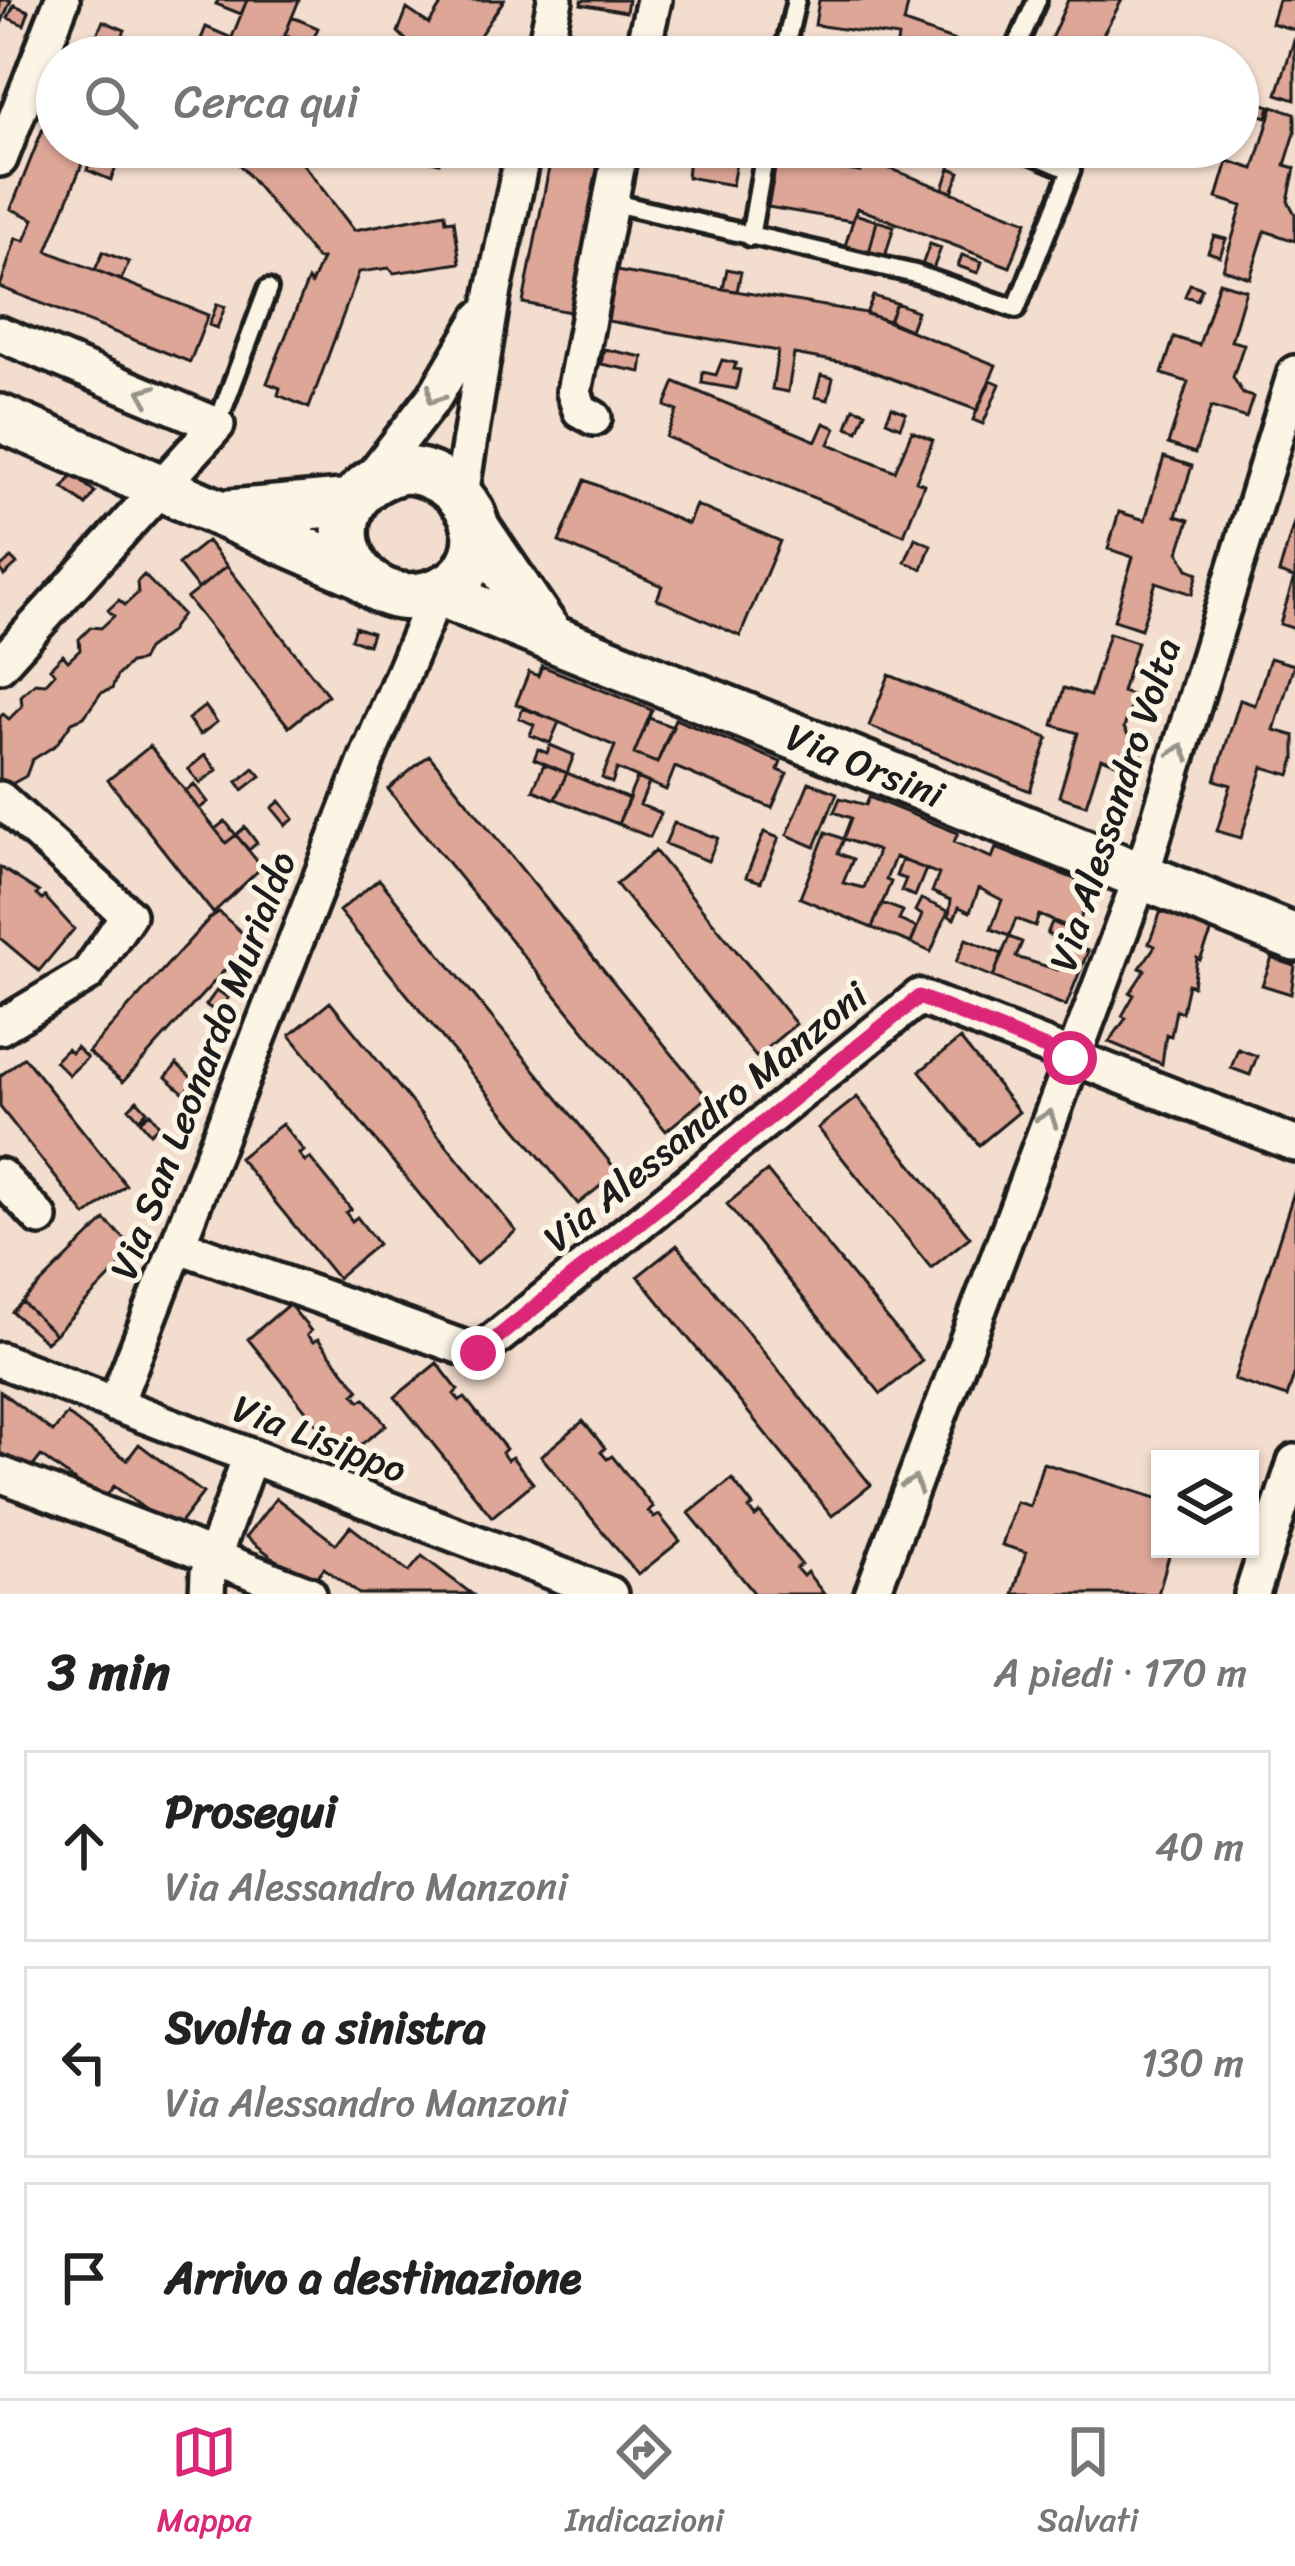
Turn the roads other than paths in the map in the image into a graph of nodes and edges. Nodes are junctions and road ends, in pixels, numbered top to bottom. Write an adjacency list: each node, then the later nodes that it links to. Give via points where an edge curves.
1 (62, 0): 6 (street)
2 (555, 0): 7 (street)
3 (654, 0): 8 (street)
4 (796, 0): 9 (lane)
5 (1037, 0): 10 (lane)
6 (48, 36)
7 (547, 36)
8 (646, 36)
9 (791, 36)
10 (1021, 36)
11 (36, 67): 12 (street)
12 (0, 159)
13 (520, 168): 20 (street)
14 (616, 168): 17 (street)
15 (762, 168): 18 (lane)
16 (1066, 168): 18 (lane, via 1016,309 915,274)
17 (609, 202): 18 (lane); 24 (street, via 574,392)
18 (750, 237)
19 (268, 289): 25 (lane)
20 (493, 295): 27 (street, one-way to 27, via 435,396); 28 (street)
21 (0, 334): 25 (street, one-way to 21)
22 (1295, 373): 35 (street, Via Alessandro Volta, one-way to 22)
23 (0, 418): 26 (main road)
24 (593, 418)
25 (217, 424): 26 (street)
26 (163, 486): 29 (main road); 33 (street)
27 (357, 496): 28 (main road, via 388,473 419,471 449,483); 29 (main road); 30 (main road, via 343,531)
28 (468, 510): 31 (main road, via 472,559); 32 (main road)
29 (225, 513): 30 (main road)
30 (362, 575): 31 (main road, via 405,596)
31 (437, 592): 32 (main road, Via Orsini); 42 (street, Via San Leonardo Murialdo)
32 (551, 638): 35 (main road, Via Orsini)
33 (0, 665)
34 (0, 799): 37 (street, via 128,915 88,974)
35 (1142, 877): 36 (main road, Via Orsini); 38 (street, Via Alessandro Volta)
36 (1295, 938)
37 (0, 1027)
38 (1070, 1058): 39 (street, Via Alessandro Manzoni); 42 (street, Via Alessandro Manzoni, via 919,997 478,1353); 52 (street, Via Alessandro Volta, one-way to 38)
39 (1295, 1144)
40 (0, 1176): 41 (street)
41 (40, 1218)
42 (177, 1245): 44 (street, Via San Leonardo Murialdo)
43 (0, 1360): 44 (street, Via Lisippo)
44 (115, 1405): 45 (street, Via Lisippo)
45 (250, 1456): 48 (street); 51 (street, Via Lisippo)
46 (1295, 1462): 53 (street)
47 (0, 1474): 48 (street)
48 (214, 1555): 49 (street); 50 (street)
49 (207, 1594)
50 (309, 1594)
51 (610, 1594)
52 (872, 1594)
53 (1252, 1594)

